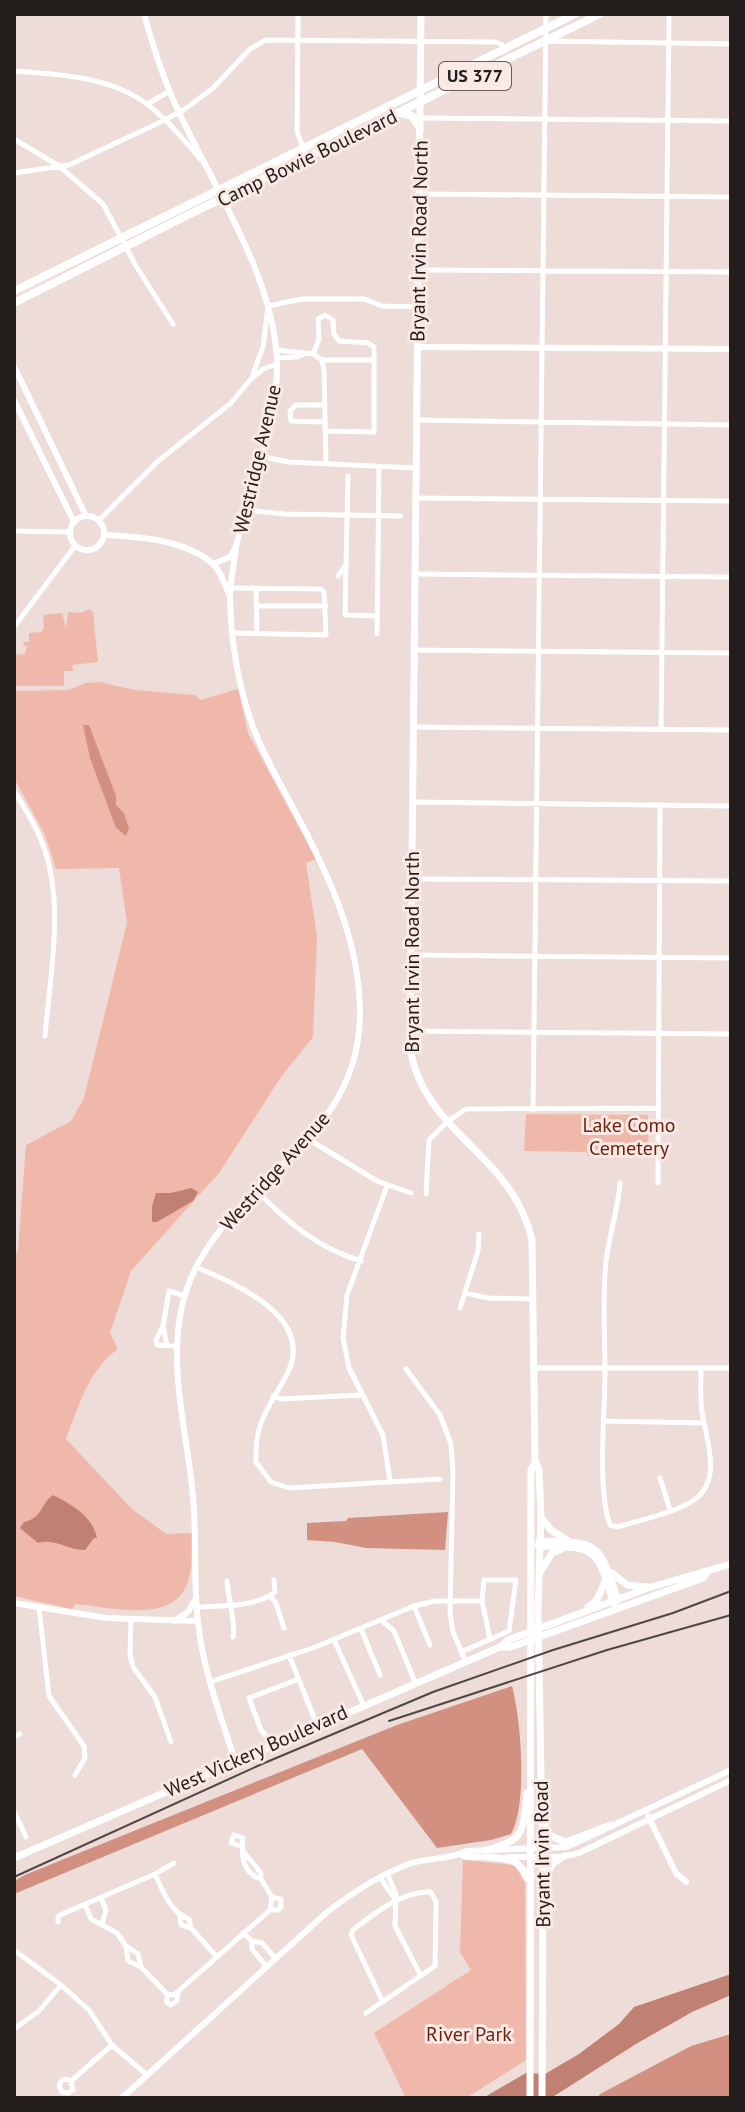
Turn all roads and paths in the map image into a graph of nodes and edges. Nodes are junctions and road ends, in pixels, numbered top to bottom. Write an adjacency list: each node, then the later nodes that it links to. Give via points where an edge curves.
1 (144, 14): 18 (street, Westridge Avenue)
2 (298, 14): 9 (street)
3 (421, 14): 10 (main road, Bryant Irvin Road North)
4 (546, 14): 8 (street)
5 (575, 14): 8 (main road, Camp Bowie Boulevard / US 377)
6 (600, 14): 11 (main road, Camp Bowie Boulevard / US 377)
7 (669, 14): 12 (street)
8 (545, 28): 11 (street); 14 (main road, Camp Bowie Boulevard / US 377)
9 (297, 40): 10 (street); 21 (street, via 258,43); 29 (street, via 297,131)
10 (421, 41): 14 (street, via 495,42); 17 (main road, Bryant Irvin Road North)
11 (545, 41): 12 (street); 15 (main road, Camp Bowie Boulevard / US 377); 23 (street)
12 (669, 44): 13 (street); 25 (street)
13 (731, 44)
14 (504, 49): 15 (street); 17 (main road, Camp Bowie Boulevard / US 377)
15 (509, 59): 19 (main road, Camp Bowie Boulevard / US 377)
16 (14, 71): 20 (street, via 96,81)
17 (420, 90): 19 (main road, Bryant Irvin Road North); 29 (main road, Camp Bowie Boulevard / US 377)
18 (170, 91): 20 (street); 21 (street, Westridge Avenue)
19 (420, 102): 22 (main road, Camp Bowie Boulevard / US 377); 27 (main road, Bryant Irvin Road North)
20 (147, 104): 24 (street)
21 (179, 113): 24 (street); 30 (street, Westridge Avenue)
22 (399, 113): 27 (main road); 29 (main road, Camp Bowie Boulevard / US 377)
23 (544, 119): 25 (street); 27 (street); 35 (street)
24 (165, 120): 30 (street); 31 (street)
25 (668, 120): 26 (street); 36 (street)
26 (731, 121)
27 (420, 123): 34 (main road, Bryant Irvin Road North)
28 (14, 139): 31 (street)
29 (304, 152): 33 (main road, Camp Bowie Boulevard / US 377)
30 (204, 164): 33 (street, Westridge Avenue)
31 (59, 166): 32 (street); 38 (street, via 103,204)
32 (14, 173)
33 (219, 194): 38 (main road, Camp Bowie Boulevard / US 377); 45 (street, Westridge Avenue)
34 (419, 194): 35 (street); 39 (main road, Bryant Irvin Road North)
35 (544, 194): 36 (street); 40 (street)
36 (667, 196): 37 (street); 41 (street)
37 (731, 197)
38 (124, 243): 43 (main road, Camp Bowie Boulevard / US 377); 44 (main road, Camp Bowie Boulevard / US 377); 47 (street)
39 (418, 270): 40 (street); 46 (main road, Bryant Irvin Road North)
40 (543, 270): 41 (street); 49 (street)
41 (666, 271): 42 (street); 50 (street)
42 (731, 272)
43 (14, 291)
44 (14, 303)
45 (268, 306): 46 (street, via 302,299 364,299 382,306); 53 (street, Westridge Avenue); 57 (street, via 263,347)
46 (418, 307): 48 (main road, Bryant Irvin Road North)
47 (173, 324)
48 (417, 347): 49 (street); 60 (main road, Bryant Irvin Road North)
49 (542, 347): 50 (street); 62 (street)
50 (665, 348): 51 (street); 63 (street)
51 (731, 349)
52 (310, 354): 53 (street); 54 (street); 55 (street, via 319,339 318,319 329,316 339,341 371,344)
53 (277, 357): 57 (street); 66 (street, Westridge Avenue, via 275,393)
54 (322, 360): 55 (street); 59 (street)
55 (374, 360): 65 (street, via 374,432)
56 (14, 366): 78 (street)
57 (251, 379): 80 (street)
58 (14, 400): 81 (street)
59 (323, 405): 61 (street); 61 (street, via 296,405 290,411 291,421)
60 (417, 420): 62 (street); 69 (main road, Bryant Irvin Road North)
61 (323, 422): 65 (street)
62 (541, 422): 63 (street); 72 (street)
63 (665, 424): 64 (street); 73 (street)
64 (731, 425)
65 (325, 431): 67 (street)
66 (259, 456): 67 (street); 75 (street, Westridge Avenue)
67 (326, 464): 68 (street)
68 (379, 466): 69 (street); 77 (street)
69 (416, 468): 71 (main road)
70 (348, 476): 76 (street)
71 (416, 498): 72 (street); 89 (main road, Bryant Irvin Road North)
72 (540, 498): 73 (street); 90 (street)
73 (664, 500): 74 (street); 92 (street)
74 (731, 501)
75 (244, 510): 76 (street); 86 (street, Westridge Avenue)
76 (347, 515): 77 (street); 88 (street)
77 (378, 515): 79 (street); 98 (street)
78 (86, 516): 80 (street); 81 (street)
79 (401, 516)
80 (99, 520): 84 (street)
81 (74, 522): 83 (street)
82 (14, 531): 83 (street)
83 (70, 532): 85 (street)
84 (105, 535): 85 (street, via 93,550); 87 (street, via 160,541)
85 (75, 546): 99 (street)
86 (236, 547): 87 (street, Westridge Avenue, via 230,557); 95 (street, Westridge Avenue)
87 (213, 564): 95 (street)
88 (346, 564): 91 (street); 98 (street, via 345,615)
89 (415, 574): 90 (street); 103 (main road, Bryant Irvin Road North)
90 (539, 575): 92 (street); 104 (street)
91 (338, 576)
92 (663, 576): 93 (street); 105 (street)
93 (731, 577)
94 (256, 589): 95 (street); 96 (street); 97 (street, via 316,589 324,592)
95 (231, 592): 100 (street, Westridge Avenue)
96 (257, 606): 97 (street); 101 (street)
97 (326, 606): 101 (street, via 326,635)
98 (377, 616): 102 (street)
99 (14, 627)
100 (233, 633): 101 (street); 132 (street, Westridge Avenue, via 251,722 334,891 358,986 360,1024 353,1060 330,1113)
101 (257, 634)
102 (377, 634)
103 (413, 650): 104 (street); 107 (main road, Bryant Irvin Road North)
104 (538, 651): 105 (street); 108 (street)
105 (662, 652): 106 (street); 109 (street)
106 (731, 653)
107 (413, 727): 108 (street); 112 (main road, Bryant Irvin Road North)
108 (537, 728): 109 (street); 113 (street)
109 (661, 730): 110 (street)
110 (731, 730)
111 (14, 791): 128 (street, via 33,819 52,885)
112 (413, 802): 113 (street); 116 (main road, Bryant Irvin Road North)
113 (536, 804): 114 (street); 117 (street)
114 (660, 805): 115 (street); 118 (street)
115 (731, 806)
116 (412, 879): 117 (street); 120 (main road, Bryant Irvin Road North)
117 (535, 879): 118 (street); 121 (street)
118 (659, 881): 119 (street); 122 (street)
119 (731, 881)
120 (410, 955): 121 (street); 124 (main road, Bryant Irvin Road North)
121 (534, 955): 122 (street); 125 (street)
122 (659, 957): 123 (street); 126 (street)
123 (731, 958)
124 (410, 1031): 125 (street); 131 (main road, Bryant Irvin Road North, via 417,1077)
125 (534, 1032): 126 (street); 130 (street)
126 (658, 1034): 127 (street); 129 (street)
127 (731, 1034)
128 (45, 1036)
129 (658, 1108): 130 (street); 134 (street)
130 (533, 1110): 131 (street, via 466,1109)
131 (447, 1122): 138 (street, via 429,1140); 144 (main road, Bryant Irvin Road North, via 505,1180 528,1221)
132 (308, 1139): 135 (street); 136 (street, Westridge Avenue)
133 (620, 1183): 150 (street, via 606,1270)
134 (658, 1183)
135 (387, 1186): 137 (street); 140 (street)
136 (257, 1191): 140 (street, via 314,1241); 141 (street, Westridge Avenue, via 226,1222)
137 (411, 1193)
138 (426, 1194)
139 (479, 1234): 142 (street)
140 (361, 1261): 152 (street, via 344,1307 343,1338)
141 (196, 1267): 143 (street, Westridge Avenue); 153 (street, via 251,1292 287,1330 290,1368)
142 (465, 1293): 144 (street); 145 (street)
143 (185, 1296): 146 (street, Westridge Avenue); 146 (street, via 169,1291 162,1335 167,1345)
144 (534, 1299): 147 (main road, Bryant Irvin Road North)
145 (460, 1308)
146 (176, 1346): 173 (street, Westridge Avenue, via 194,1499)
147 (533, 1368): 150 (street); 156 (main road, Bryant Irvin Road North)
148 (731, 1368): 151 (street)
149 (406, 1369): 174 (street, via 440,1415 451,1444)
150 (605, 1369): 151 (street); 154 (street)
151 (701, 1369): 155 (street)
152 (362, 1395): 153 (street); 159 (street, via 383,1435)
153 (273, 1396): 159 (street, via 262,1415 256,1448 256,1462 266,1477 289,1488)
154 (604, 1421): 155 (street); 160 (street, via 610,1525)
155 (704, 1423): 160 (street, via 711,1459 706,1483 697,1497)
156 (535, 1462): 161 (main road, Bryant Irvin Road North); 162 (main road, Bryant Irvin Road North, via 531,1470)
157 (660, 1478): 160 (street)
158 (440, 1479): 159 (street)
159 (390, 1481)
160 (670, 1510)
161 (541, 1516): 162 (main road, Bryant Irvin Road North); 163 (main road)
162 (536, 1544): 163 (main road); 167 (main road, Bryant Irvin Road North); 182 (main road, Bryant Irvin Road North)
163 (569, 1544): 165 (main road, via 592,1546); 167 (main road, via 552,1553); 168 (main road, via 592,1553)
164 (731, 1564): 166 (main road, West Vickery Boulevard)
165 (608, 1568): 171 (main road, via 627,1585); 177 (main road)
166 (707, 1572): 171 (main road, West Vickery Boulevard); 177 (main road, West Vickery Boulevard, via 703,1578)
167 (540, 1573): 182 (main road, Bryant Irvin Road North)
168 (606, 1579): 177 (main road); 183 (main road, via 597,1600)
169 (274, 1580): 172 (street)
170 (227, 1581): 178 (street)
171 (651, 1587): 177 (main road, West Vickery Boulevard)
172 (270, 1596): 178 (street); 188 (street)
173 (196, 1598): 180 (street, Westridge Avenue); 187 (street, via 188,1612)
174 (451, 1601): 175 (street); 179 (street); 195 (street, via 453,1632)
175 (482, 1601): 192 (street); 192 (street, via 484,1580 516,1580 510,1630)
176 (14, 1603): 181 (street)
177 (617, 1603): 183 (main road, West Vickery Boulevard); 194 (main road, West Vickery Boulevard)
178 (228, 1604): 180 (street); 190 (street)
179 (414, 1606): 185 (street); 193 (street)
180 (197, 1607): 186 (street, Westridge Avenue)
181 (39, 1608): 184 (street); 209 (street, via 49,1696 84,1746 85,1758)
182 (535, 1611): 204 (main road, Bryant Irvin Road)
183 (564, 1618): 194 (main road, West Vickery Boulevard)
184 (131, 1620): 187 (street); 205 (street, via 133,1667 155,1697)
185 (381, 1620): 189 (street); 201 (street, via 394,1631)
186 (197, 1621): 187 (street); 200 (street, Westridge Avenue)
187 (172, 1622)
188 (284, 1628)
189 (361, 1629): 191 (street); 198 (street)
190 (233, 1637)
191 (334, 1639): 196 (street); 202 (street)
192 (490, 1639): 195 (street)
193 (430, 1645)
194 (500, 1647): 197 (main road, West Vickery Boulevard)
195 (461, 1652): 197 (street)
196 (289, 1655): 199 (street); 200 (street)
197 (465, 1660): 201 (main road, West Vickery Boulevard)
198 (380, 1675)
199 (299, 1679): 203 (street); 206 (street, via 249,1698 261,1730)
200 (209, 1682): 207 (street, Westridge Avenue)
201 (415, 1682): 202 (main road, West Vickery Boulevard)
202 (363, 1704): 203 (main road, West Vickery Boulevard)
203 (317, 1725): 206 (main road, West Vickery Boulevard)
204 (536, 1734): 212 (main road, Bryant Irvin Road); 216 (main road, Bryant Irvin Road)
205 (171, 1742)
206 (273, 1744): 207 (main road, West Vickery Boulevard)
207 (235, 1760): 225 (main road, West Vickery Boulevard)
208 (731, 1770): 210 (street)
209 (75, 1775)
210 (713, 1778): 213 (street); 214 (street)
211 (731, 1780): 213 (street)
212 (530, 1784): 221 (main road, via 522,1833); 222 (main road, Bryant Irvin Road)
213 (693, 1799): 217 (street)
214 (645, 1809): 217 (street); 218 (street)
215 (14, 1811): 219 (street)
216 (542, 1816): 218 (main road, via 549,1835 565,1842); 223 (main road, Bryant Irvin Road)
217 (650, 1820): 224 (street); 230 (street, via 676,1873)
218 (611, 1825): 223 (street, via 593,1837)
219 (26, 1837)
220 (241, 1849): 238 (street, via 243,1864 272,1897 281,1899 278,1910 270,1910)
221 (487, 1853): 222 (street); 227 (street, via 431,1858); 231 (main road, via 519,1863)
222 (531, 1853): 223 (street); 231 (main road, Bryant Irvin Road)
223 (541, 1853): 224 (street); 232 (main road, Bryant Irvin Road)
224 (564, 1856): 232 (main road, via 553,1863)
225 (14, 1858)
226 (174, 1863): 228 (street)
227 (387, 1873): 229 (street); 234 (street)
228 (155, 1874): 233 (street); 242 (street, via 171,1906 189,1919)
229 (380, 1877): 234 (street); 243 (street, via 326,1913)
230 (686, 1882)
231 (530, 1883): 255 (main road, Bryant Irvin Road)
232 (543, 1885): 256 (main road, Bryant Irvin Road)
233 (101, 1898): 235 (street); 237 (street, via 106,1910)
234 (395, 1901): 246 (street, via 395,1926); 246 (street, via 424,1892 436,1896 437,1962); 248 (street, via 351,1935)
235 (85, 1904): 236 (street, via 58,1916); 237 (street, via 91,1919)
236 (58, 1922)
237 (102, 1924): 240 (street)
238 (243, 1933): 239 (street); 242 (street)
239 (252, 1941): 243 (street, via 262,1943); 244 (street)
240 (126, 1946): 245 (street, via 138,1954); 245 (street, via 128,1961)
241 (14, 1950): 247 (street)
242 (217, 1957): 245 (street, via 171,2005)
243 (275, 1958): 244 (street)
244 (266, 1966): 252 (street)
245 (141, 1967)
246 (421, 1976): 248 (street)
247 (61, 1985): 250 (street); 251 (street, via 89,2010)
248 (383, 2002): 249 (street)
249 (366, 2013)
250 (14, 2029)
251 (112, 2045): 252 (street); 253 (street)
252 (147, 2075): 254 (street)
253 (71, 2081)
254 (122, 2098)
255 (530, 2098)
256 (542, 2098)

